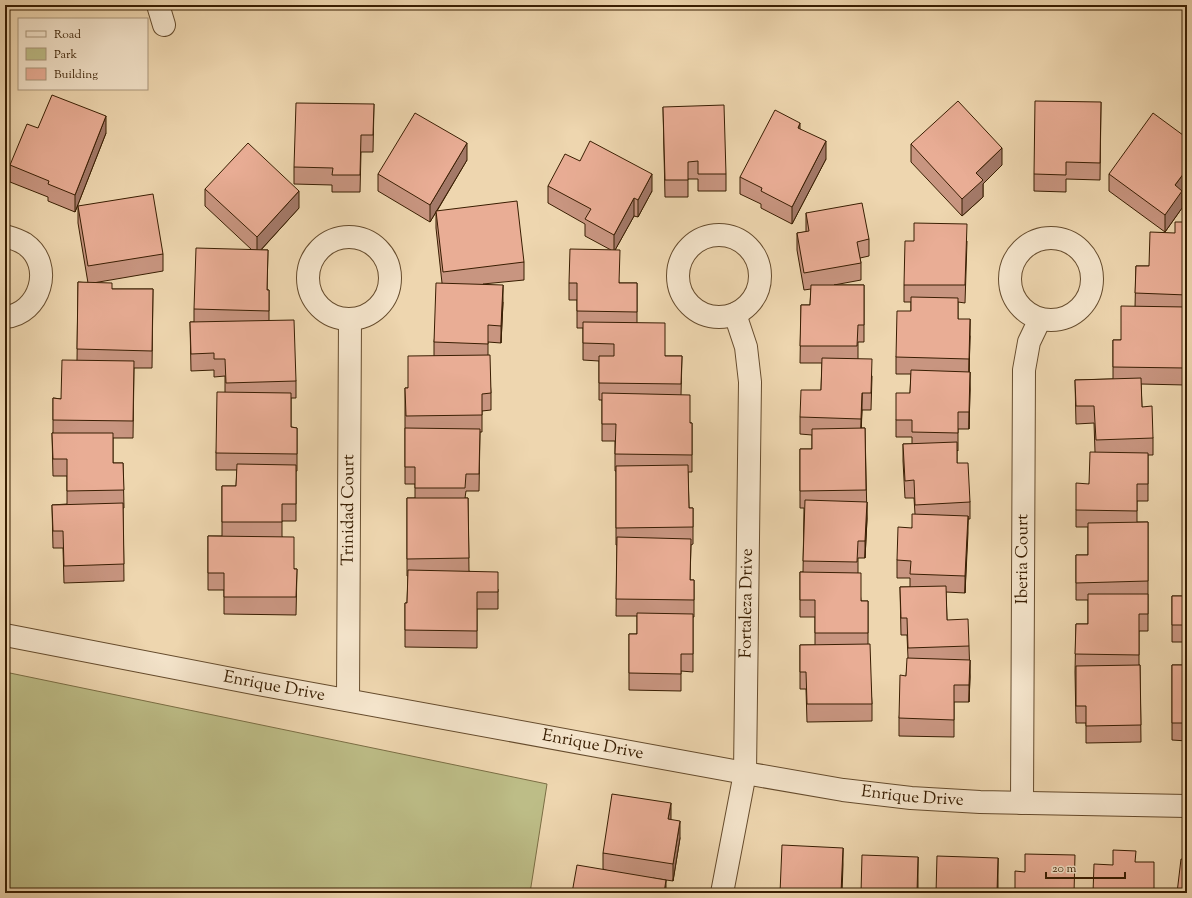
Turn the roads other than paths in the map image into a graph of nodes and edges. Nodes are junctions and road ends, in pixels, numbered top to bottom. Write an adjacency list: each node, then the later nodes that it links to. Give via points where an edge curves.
1 (5, 236): 3 (street, via 26,245 35,255 40,266 41,280 39,292 32,303 23,312)
2 (735, 314): 8 (street, Fortaleza Drive, via 746,347 750,382)
3 (5, 318)
4 (350, 319): 7 (street, Trinidad Court)
5 (1040, 319): 9 (street, Iberia Court, via 1028,342 1024,370)
6 (5, 635): 7 (street, Enrique Drive)
7 (348, 700): 8 (street, Enrique Drive)
8 (744, 773): 9 (street, Enrique Drive, via 843,790 911,798); 11 (street, Fortaleza Drive)
9 (1022, 802): 10 (street, Enrique Drive)
10 (1187, 806)
11 (722, 893)

